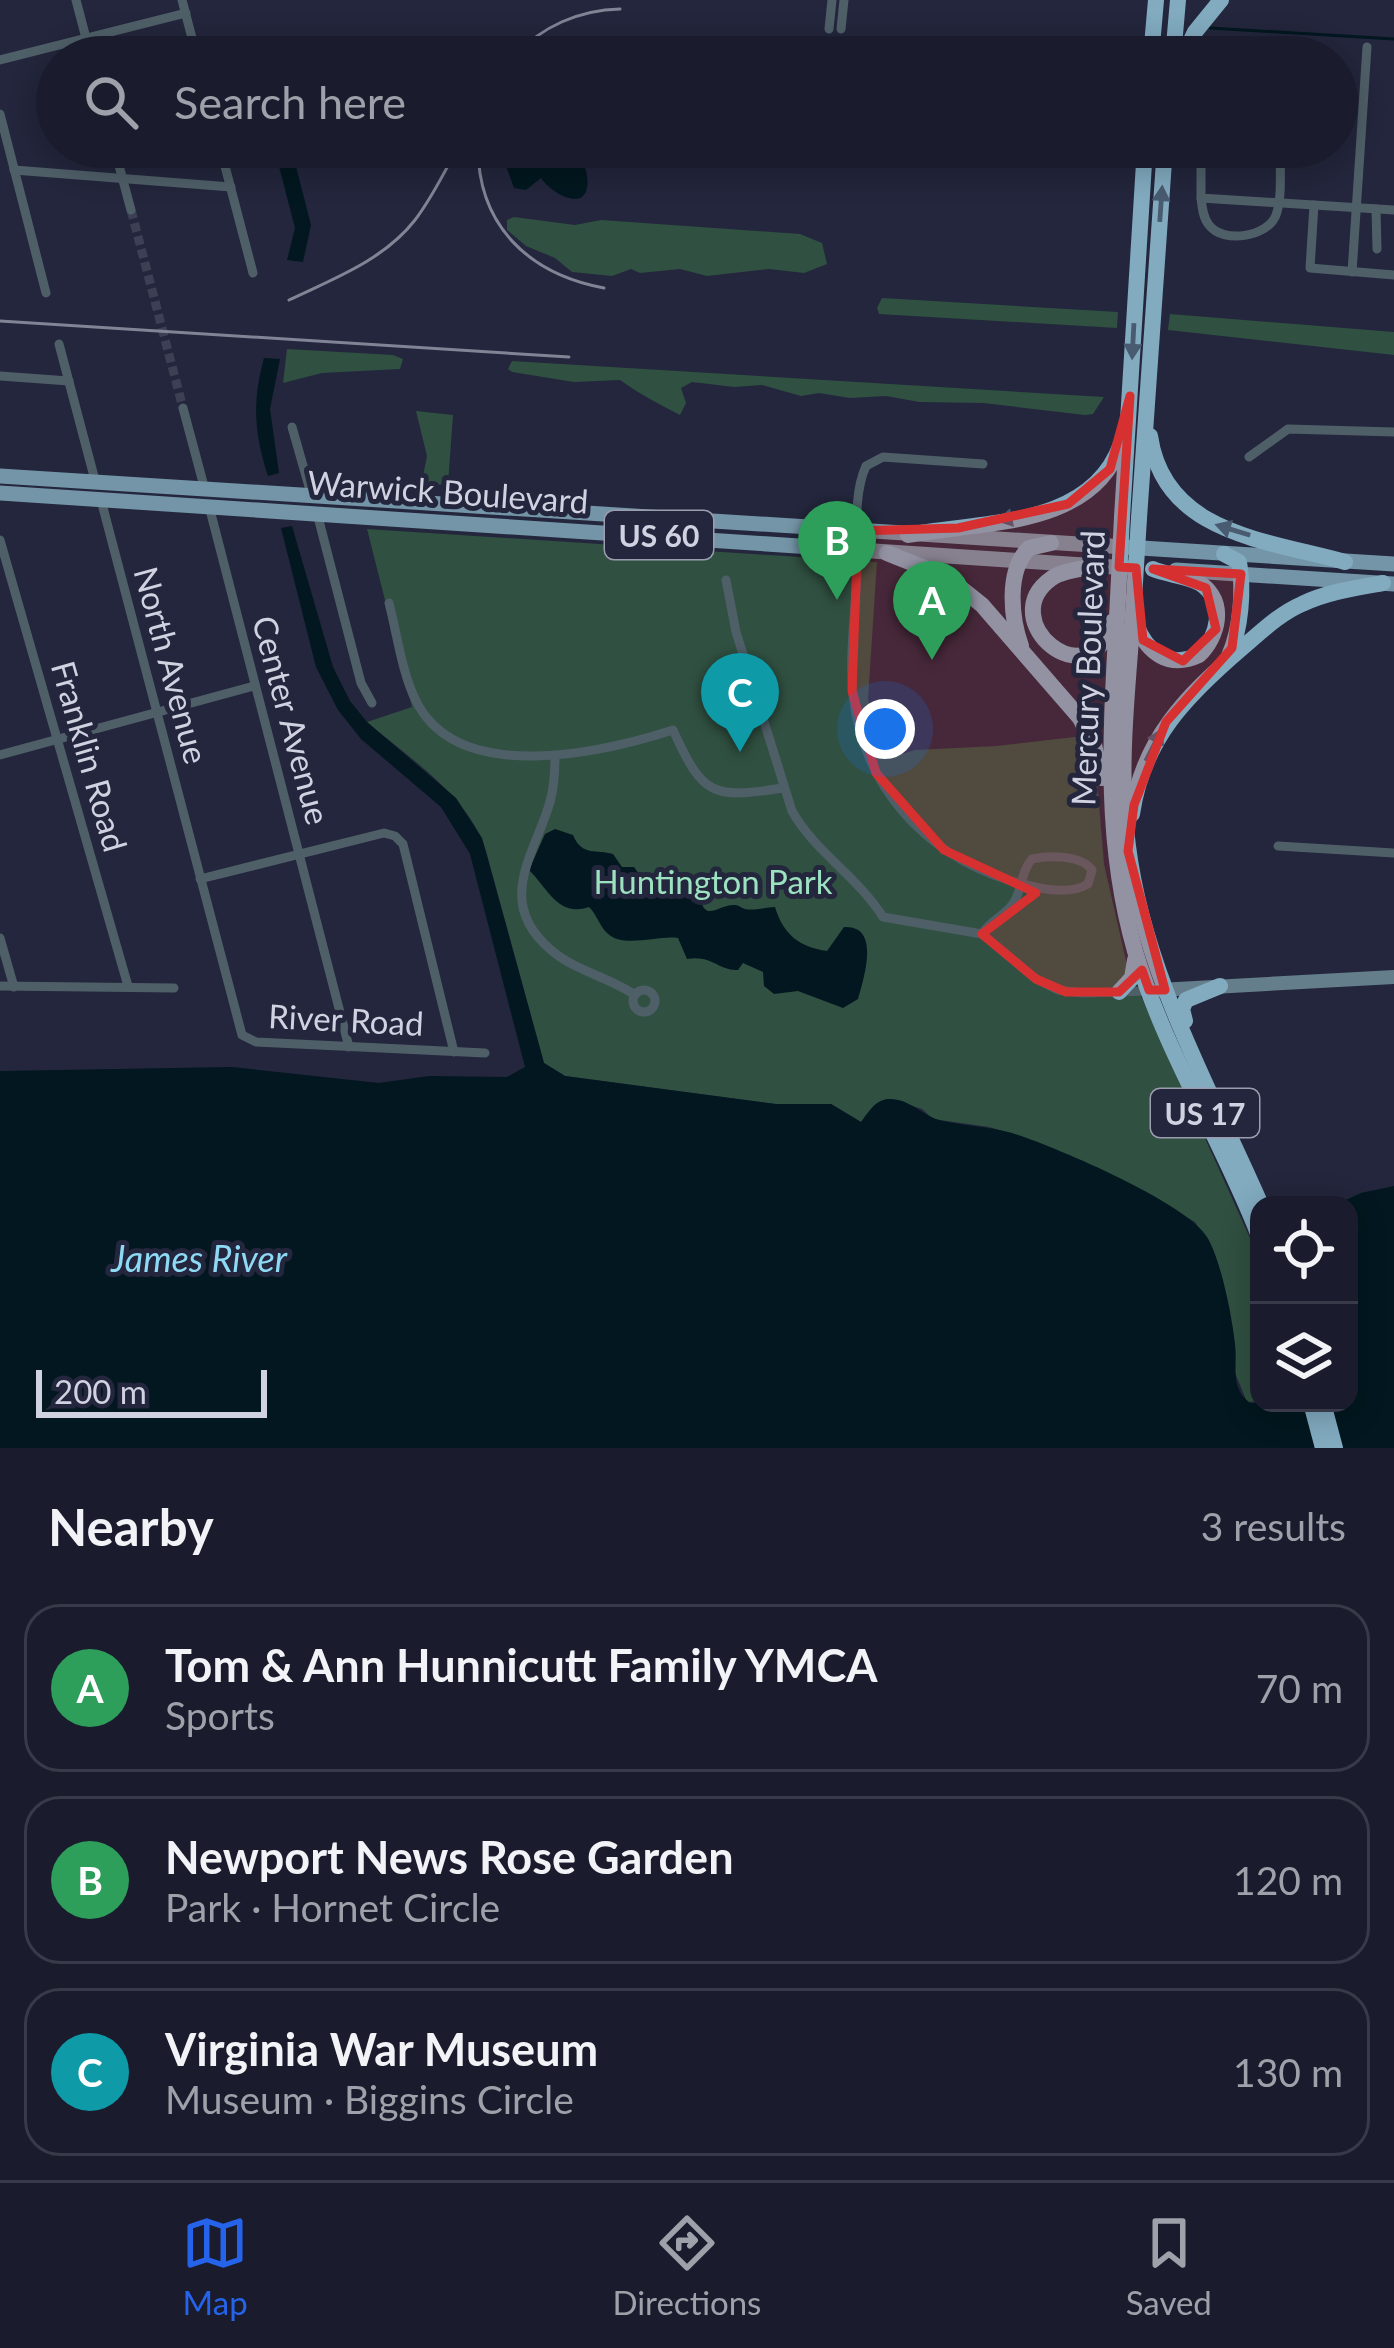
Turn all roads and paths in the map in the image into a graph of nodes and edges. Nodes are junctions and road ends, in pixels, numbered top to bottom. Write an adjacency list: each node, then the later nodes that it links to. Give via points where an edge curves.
1 (76, 0): 9 (street)
2 (182, 0): 8 (street)
3 (832, 0): 4 (street, via 835,29)
4 (844, 0)
5 (1156, 0): 12 (highway)
6 (1178, 0): 13 (highway)
7 (1221, 0): 14 (highway)
8 (186, 13): 10 (street); 11 (street)
9 (85, 36)
10 (94, 36)
11 (192, 36)
12 (1153, 36)
13 (1175, 36)
14 (1193, 36)
15 (1367, 47): 19 (street)
16 (36, 51): 17 (street)
17 (0, 60)
18 (0, 114): 27 (street)
19 (1358, 158)
20 (120, 168): 28 (street)
21 (226, 168): 29 (street)
22 (1144, 168): 45 (highway, one-way to 45)
23 (1164, 168): 45 (highway, one-way to 23)
24 (1201, 168): 30 (street)
25 (1280, 168): 31 (street)
26 (1357, 168): 33 (street)
27 (14, 170): 28 (street); 41 (street)
28 (122, 176): 29 (street); 35 (street)
29 (231, 187): 39 (street)
30 (1201, 198): 31 (street); 31 (street, via 1207,223 1227,236 1268,226)
31 (1277, 203): 32 (street)
32 (1314, 205): 33 (street); 38 (street, via 1310,268)
33 (1354, 208): 34 (street); 38 (street)
34 (1376, 209): 36 (street); 37 (street)
35 (131, 210)
36 (1394, 210)
37 (1377, 249)
38 (1352, 272): 40 (street)
39 (253, 273)
40 (1394, 275)
41 (46, 293)
42 (59, 344): 44 (street, North Avenue)
43 (0, 376): 44 (street)
44 (69, 381): 53 (street, North Avenue)
45 (1139, 398): 47 (highway)
46 (183, 408): 55 (street, Center Avenue)
47 (1136, 424): 59 (highway, one-way to 59, via 1110,469 1080,498); 66 (highway, one-way to 47, via 1189,510); 73 (highway, Mercury Boulevard / US 17, bridge)
48 (292, 427): 56 (street)
49 (1394, 432): 50 (street, via 1288,429)
50 (1249, 457)
51 (983, 464): 57 (street, via 875,458 862,472)
52 (0, 476): 53 (main road, Warwick Boulevard / US 60)
53 (98, 491): 54 (main road, Warwick Boulevard / US 60); 55 (main road, Warwick Boulevard / US 60); 79 (street, North Avenue)
54 (0, 494)
55 (207, 498): 56 (main road, Warwick Boulevard / US 60); 77 (street, Center Avenue)
56 (314, 505): 58 (main road, Warwick Boulevard / US 60); 78 (street)
57 (858, 531): 58 (main road, Warwick Boulevard / US 60); 59 (main road, Warwick Boulevard / US 60); 62 (street)
58 (743, 532): 62 (main road, Warwick Boulevard / US 60)
59 (908, 535): 61 (main road, Warwick Boulevard / US 60)
60 (0, 540): 80 (street, Franklin Road)
61 (1051, 543): 64 (main road, Warwick Boulevard / US 60); 65 (highway)
62 (858, 549): 63 (main road, Warwick Boulevard / US 60); 90 (street, via 852,691 876,773 911,823 944,850)
63 (887, 553): 65 (main road, Warwick Boulevard / US 60); 75 (highway, via 958,584)
64 (1225, 554): 66 (main road, Warwick Boulevard / US 60); 70 (highway)
65 (1019, 560): 68 (main road, Warwick Boulevard / US 60); 75 (highway, via 1014,620)
66 (1345, 562): 67 (main road, Warwick Boulevard / US 60)
67 (1394, 564)
68 (1096, 566): 69 (main road, Warwick Boulevard / US 60); 73 (highway, via 1043,586 1034,611 1042,639 1063,653 1089,652)
69 (1153, 569): 70 (main road, Warwick Boulevard / US 60); 73 (highway, via 1206,588 1216,608 1205,650 1191,659 1165,658 1143,640)
70 (1241, 574): 72 (main road, Warwick Boulevard / US 60); 76 (highway)
71 (726, 580): 83 (street)
72 (1388, 584): 76 (highway, via 1294,607)
73 (1128, 602): 84 (highway, Mercury Boulevard / US 17, via 1109,742); 86 (highway, Mercury Boulevard / US 17)
74 (389, 603): 82 (street, via 416,701 433,722 470,747)
75 (1024, 652): 84 (highway, via 1086,728)
76 (1226, 662): 86 (highway, one-way to 76, via 1153,744 1185,698)
77 (254, 686): 79 (street); 88 (street, Center Avenue)
78 (372, 704)
79 (157, 712): 80 (street); 89 (street, North Avenue)
80 (57, 738): 81 (street); 97 (street, Franklin Road)
81 (0, 754)
82 (555, 755): 83 (street, via 674,730 710,789 738,795); 102 (street, via 550,804 524,865 523,899 545,945)
83 (783, 788): 91 (street, via 799,823 883,916)
84 (1110, 814): 93 (highway, Mercury Boulevard / US 17)
85 (1278, 846): 87 (street)
86 (1128, 851): 100 (highway, Mercury Boulevard / US 17)
87 (1394, 853)
88 (299, 855): 89 (street); 104 (street, Center Avenue); 106 (street, via 384,833 403,844)
89 (200, 879): 103 (street, North Avenue)
90 (1020, 884): 90 (street, via 1076,890 1092,870 1086,862 1037,857); 91 (street)
91 (982, 934): 101 (street, via 1051,987)
92 (0, 938): 96 (street)
93 (1136, 953): 100 (highway, Mercury Boulevard / US 17); 101 (highway)
94 (1394, 977): 98 (street)
95 (0, 986): 96 (street)
96 (14, 986): 97 (street)
97 (128, 986): 99 (street)
98 (1220, 986): 100 (street); 105 (highway, via 1183,1004)
99 (174, 988)
100 (1157, 990): 101 (street); 105 (highway, Mercury Boulevard / US 17); 109 (highway, Mercury Boulevard / US 17)
101 (1119, 992)
102 (635, 995)
103 (232, 1000): 104 (street, River Road, via 250,1041)
104 (349, 1047): 106 (street, River Road)
105 (1192, 1051): 108 (highway, Mercury Boulevard / US 17)
106 (454, 1052): 107 (street, River Road)
107 (485, 1053)
108 (1257, 1196)
109 (1250, 1214)
110 (1313, 1412): 112 (highway)
111 (1325, 1412): 113 (highway)
112 (1323, 1448)
113 (1335, 1448)

